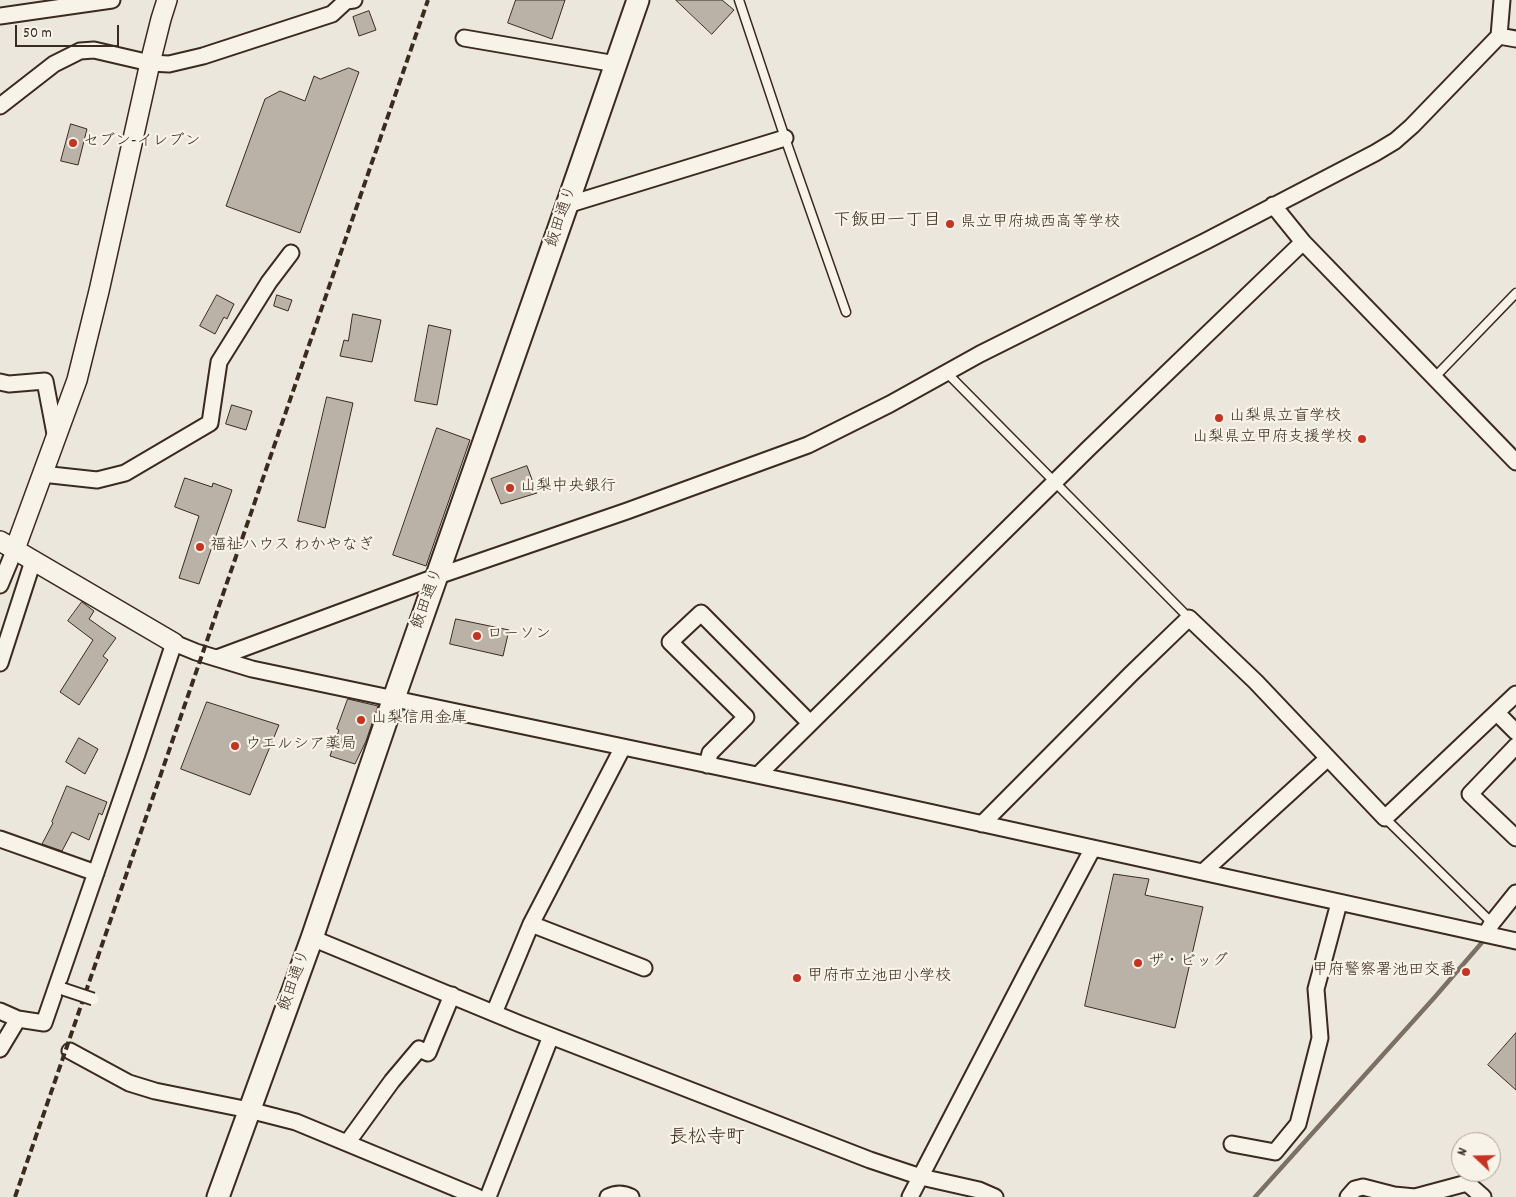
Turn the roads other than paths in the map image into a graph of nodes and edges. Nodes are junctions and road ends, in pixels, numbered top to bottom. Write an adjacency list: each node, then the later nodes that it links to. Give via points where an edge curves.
1 (112, 0): 7 (street)
2 (167, 0): 11 (street)
3 (354, 0): 11 (street, via 346,1 332,14 203,56 169,64)
4 (638, 0): 12 (main road, 飯田通り)
5 (740, 0): 14 (lane)
6 (1502, 0): 8 (street)
7 (0, 16)
8 (1498, 36): 10 (street); 16 (street, via 1395,141)
9 (464, 38): 12 (street)
10 (1516, 39)
11 (150, 63): 13 (street, via 94,50 80,51 54,64); 24 (street, via 99,291 79,371)
12 (616, 64): 15 (main road, 飯田通り)
13 (0, 106)
14 (785, 138): 15 (street); 20 (lane)
15 (568, 205): 30 (main road, 飯田通り)
16 (1273, 205): 17 (street); 21 (street)
17 (1303, 242): 22 (street); 27 (street)
18 (291, 253): 26 (street, via 219,362 210,422 125,473 97,480)
19 (1516, 293): 22 (lane)
20 (846, 312)
21 (947, 373): 27 (lane); 30 (street, via 808,446)
22 (1434, 378): 25 (street)
23 (0, 382): 24 (street, via 45,381)
24 (56, 439): 26 (street)
25 (1516, 462)
26 (42, 474): 28 (street)
27 (1054, 483): 32 (lane); 39 (street)
28 (8, 545): 29 (street); 31 (street)
29 (32, 561): 33 (street); 35 (street)
30 (438, 576): 34 (street); 37 (main road, 飯田通り)
31 (0, 585)
32 (1189, 618): 43 (street); 47 (street)
33 (174, 643): 34 (street); 52 (street)
34 (217, 658): 37 (street, via 252,669)
35 (0, 663)
36 (1516, 694): 38 (street)
37 (394, 698): 42 (street); 57 (main road, 飯田通り)
38 (1497, 713): 40 (street); 46 (street)
39 (810, 723): 44 (street, via 701,613 670,642 746,717 710,753); 45 (street)
40 (1516, 732)
41 (1516, 746): 48 (street, via 1470,794)
42 (622, 747): 44 (street); 55 (street)
43 (1328, 758): 46 (street); 51 (street)
44 (707, 765): 45 (street)
45 (758, 775): 47 (street)
46 (1385, 818): 56 (lane)
47 (982, 824): 50 (street)
48 (1516, 838)
49 (0, 839): 52 (street)
50 (1093, 848): 51 (street); 72 (street)
51 (1203, 872): 54 (street)
52 (96, 873): 65 (street, via 44,1023)
53 (1516, 893): 56 (street)
54 (1339, 903): 56 (street); 71 (street, via 1316,989 1320,1038 1298,1124 1274,1152)
55 (531, 924): 59 (street); 64 (street)
56 (1489, 929): 58 (street)
57 (312, 938): 61 (street); 69 (main road, 飯田通り)
58 (1516, 941)
59 (644, 968)
60 (63, 989): 62 (street, bridge)
61 (452, 996): 64 (street); 70 (street, via 428,1053 419,1050)
62 (93, 999)
63 (0, 1011): 65 (street)
64 (494, 1012): 66 (street)
65 (18, 1019): 67 (street)
66 (551, 1036): 72 (street); 76 (street)
67 (0, 1049)
68 (70, 1050): 69 (street, via 129,1083)
69 (249, 1110): 70 (street, via 296,1122); 74 (main road, 飯田通り)
70 (347, 1143): 73 (street)
71 (1232, 1144)
72 (921, 1177): 79 (street); 80 (street, via 979,1190)
73 (458, 1194): 75 (street)
74 (218, 1197)
75 (477, 1197)
76 (488, 1197)
77 (608, 1197): 78 (street, via 624,1194)
78 (632, 1197)
79 (910, 1197)
80 (994, 1197)
81 (1348, 1197): 82 (street, via 1355,1189 1363,1187 1414,1197 1466,1183)
82 (1483, 1197)

